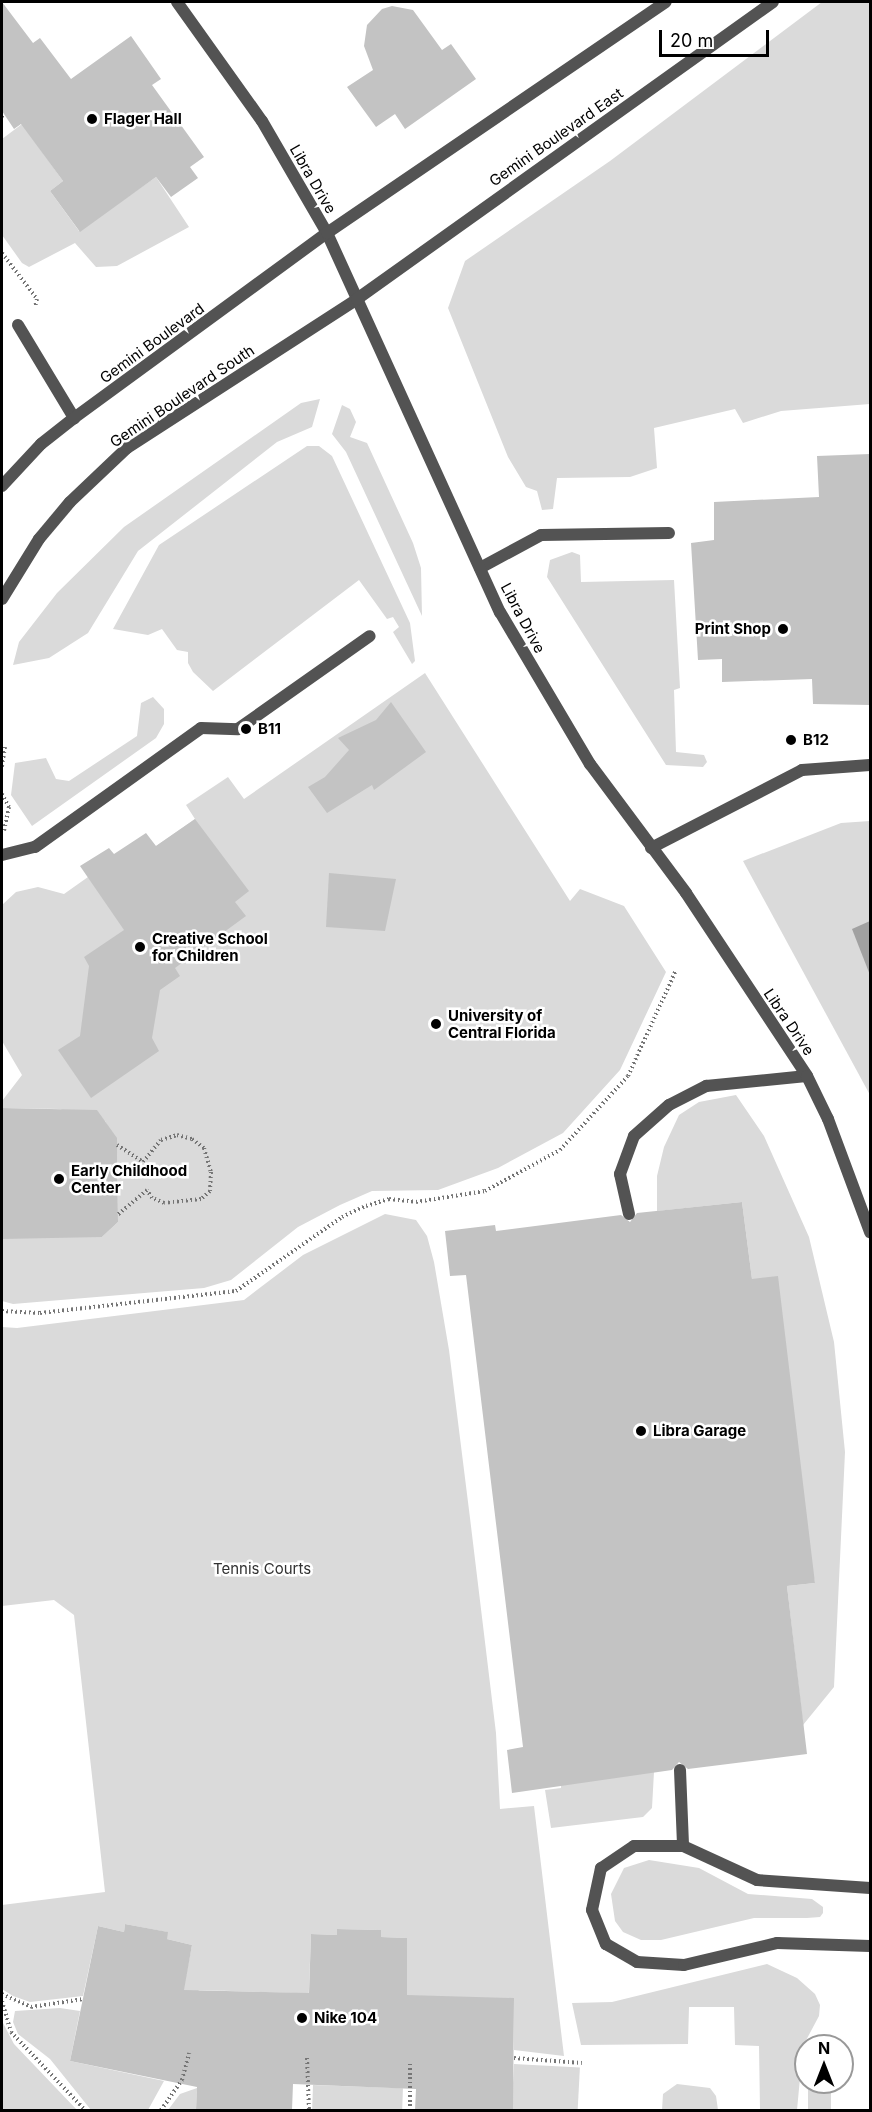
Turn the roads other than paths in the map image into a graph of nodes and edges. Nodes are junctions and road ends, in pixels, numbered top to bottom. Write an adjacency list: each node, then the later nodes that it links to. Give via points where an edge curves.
1 (177, 2): 4 (street, Libra Drive, via 262,121)
2 (666, 2): 4 (street)
3 (773, 2): 5 (street, Gemini Boulevard East)
4 (327, 233): 5 (street, Libra Drive); 7 (street, Gemini Boulevard)
5 (357, 298): 10 (street, Libra Drive); 11 (street, Gemini Boulevard South, via 127,448 70,502 39,539)
6 (18, 325): 7 (street)
7 (74, 418): 8 (street, Gemini Boulevard, via 41,444)
8 (2, 486)
9 (669, 533): 10 (street, via 541,535)
10 (480, 568): 14 (street, Libra Drive, via 500,612 590,764)
11 (2, 599)
12 (370, 636): 15 (street, via 238,729 201,728 35,847)
13 (870, 765): 14 (street, via 802,770)
14 (651, 848): 16 (street, Libra Drive, via 686,893)
15 (2, 855)
16 (807, 1076): 17 (street, via 706,1086 669,1105 634,1136 620,1174); 18 (street, Libra Drive, via 828,1119)
17 (629, 1214)
18 (870, 1232)
19 (680, 1770): 20 (street)
20 (682, 1846): 21 (street, via 757,1880); 22 (street, via 634,1846 601,1868 592,1910 606,1944 637,1962 684,1965 777,1943)
21 (870, 1888)
22 (870, 1946)

